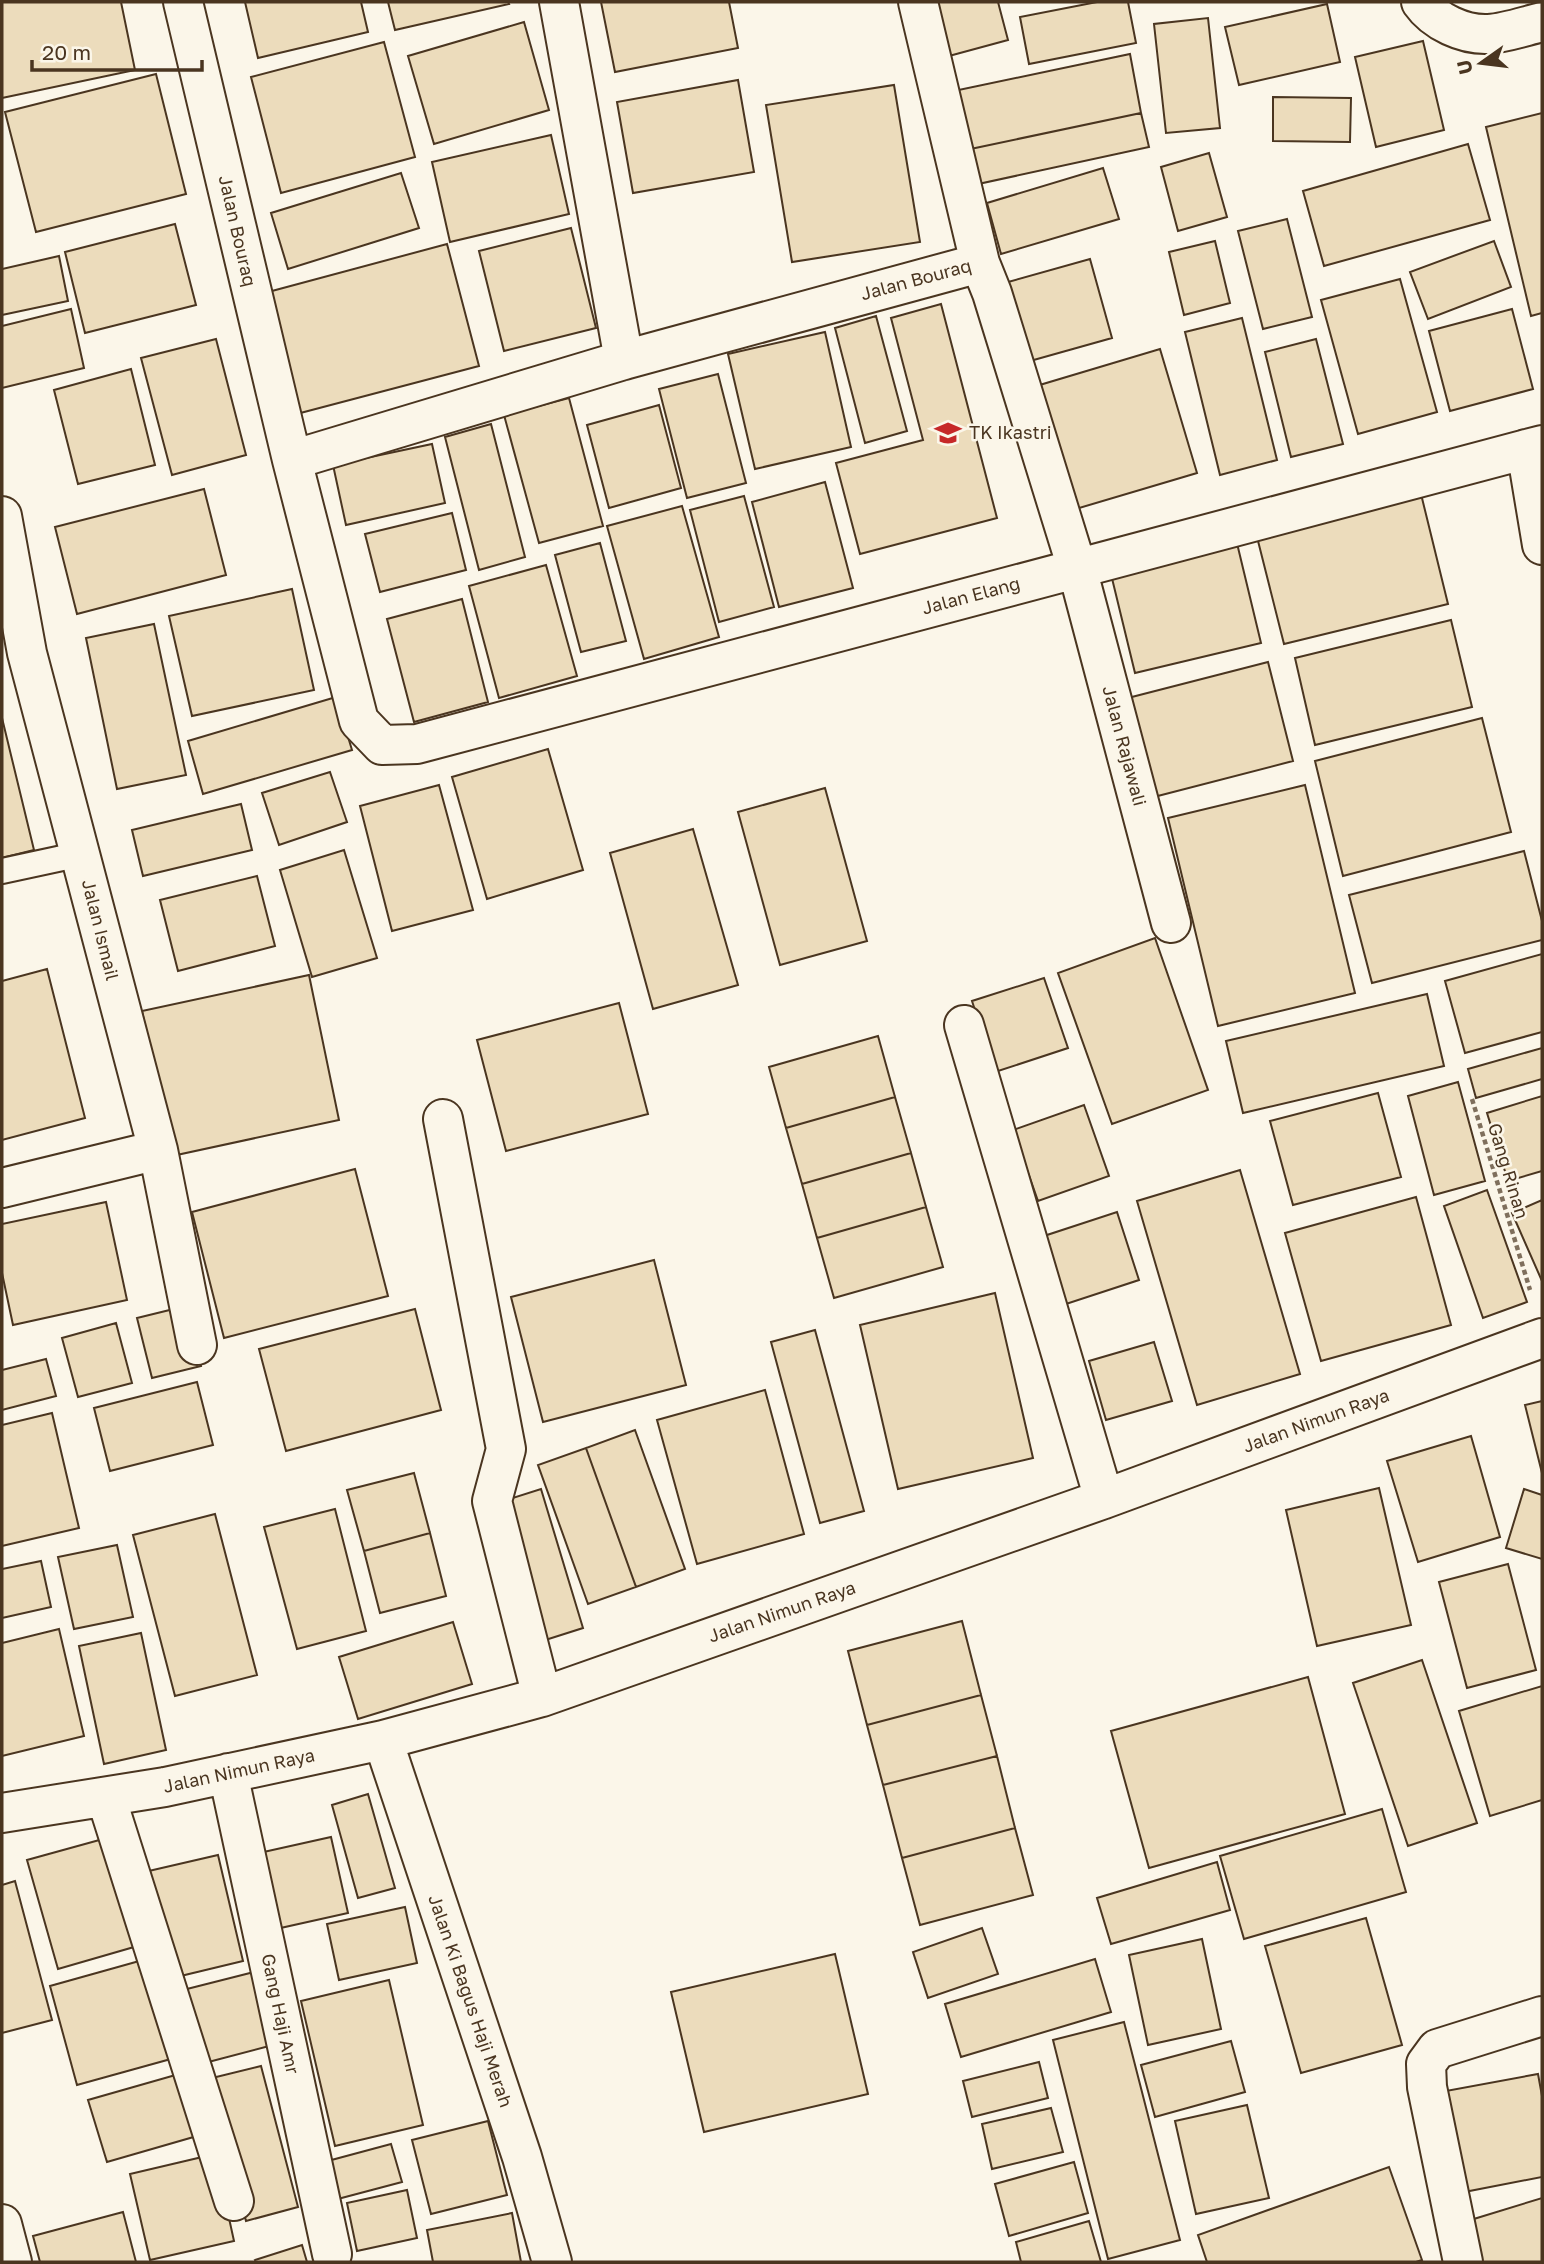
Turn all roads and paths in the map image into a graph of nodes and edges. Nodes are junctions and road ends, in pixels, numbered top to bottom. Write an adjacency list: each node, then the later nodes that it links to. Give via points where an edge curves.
1 (183, 2): 9 (street, Jalan Bouraq)
2 (559, 2): 7 (street)
3 (918, 2): 6 (street)
4 (1421, 2): 5 (street, via 1464,31 1489,34)
5 (1542, 22)
6 (980, 263): 7 (street, Jalan Bouraq); 12 (street, Jalan Bouraq)
7 (624, 360): 9 (street, Jalan Bouraq)
8 (1534, 447): 11 (street); 12 (street, Jalan Elang)
9 (292, 460): 14 (street, Jalan Bouraq, via 359,721 382,745)
10 (2, 516): 13 (street, Jalan Ismail)
11 (1542, 545)
12 (1077, 568): 14 (street, Jalan Elang); 17 (street, Jalan Rajawali)
13 (14, 656): 15 (street, Jalan Ismail)
14 (417, 744)
15 (81, 854): 16 (lane); 21 (street, Jalan Ismail)
16 (2, 872)
17 (1171, 923)
18 (964, 1025): 26 (street)
19 (1472, 1099): 23 (path, Gang Rinan)
20 (443, 1119): 27 (street, via 506,1449 492,1501)
21 (158, 1150): 22 (street); 25 (street, Jalan Ismail)
22 (2, 1188)
23 (1531, 1293)
24 (1542, 1338): 26 (street, Jalan Nimun Raya)
25 (197, 1345)
26 (1104, 1499): 27 (street, Jalan Nimun Raya)
27 (542, 1697): 28 (street, Jalan Nimun Raya)
28 (383, 1740): 29 (street, Jalan Nimun Raya); 37 (street, Jalan Ki Bagus Haji Merah, via 522,2157)
29 (228, 1773): 30 (street, Jalan Nimun Raya); 35 (street, Gang Haji Amr)
30 (106, 1797): 31 (street, Jalan Nimun Raya); 33 (street)
31 (2, 1813)
32 (1542, 2016): 38 (street, via 1437,2049 1426,2064)
33 (234, 2201)
34 (2, 2224): 36 (street)
35 (332, 2254)
36 (12, 2262)
37 (552, 2262)
38 (1463, 2262)

